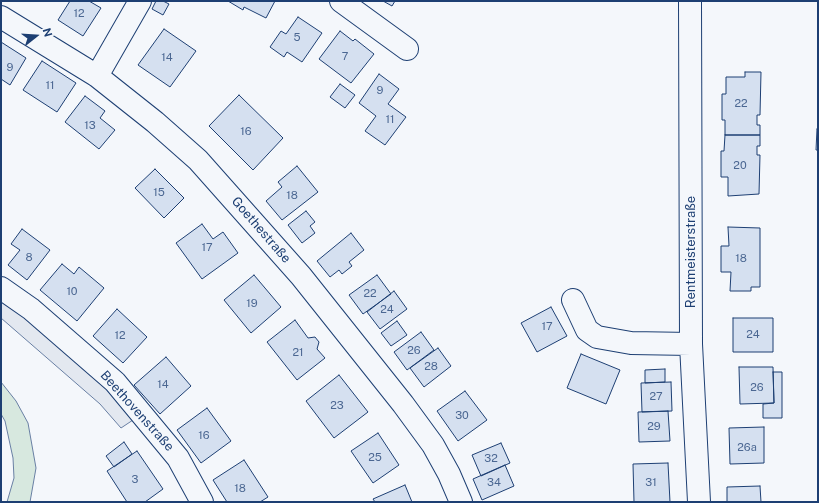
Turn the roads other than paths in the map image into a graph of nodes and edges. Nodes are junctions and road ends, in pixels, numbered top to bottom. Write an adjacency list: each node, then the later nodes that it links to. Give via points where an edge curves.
1 (140, 1): 6 (street)
2 (341, 1): 5 (street)
3 (690, 1): 9 (street, Rentmeisterstraße)
4 (1, 17): 6 (street, Goethestraße)
5 (408, 49)
6 (97, 76): 11 (street, Goethestraße, via 198,160 301,276 420,427 449,474)
7 (1, 288): 10 (street, Beethovenstraße, via 31,309 115,382 178,458)
8 (573, 300): 9 (street, via 587,330 598,337 631,343)
9 (691, 344): 12 (street, Rentmeisterstraße)
10 (202, 502)
11 (461, 502)
12 (699, 502)

